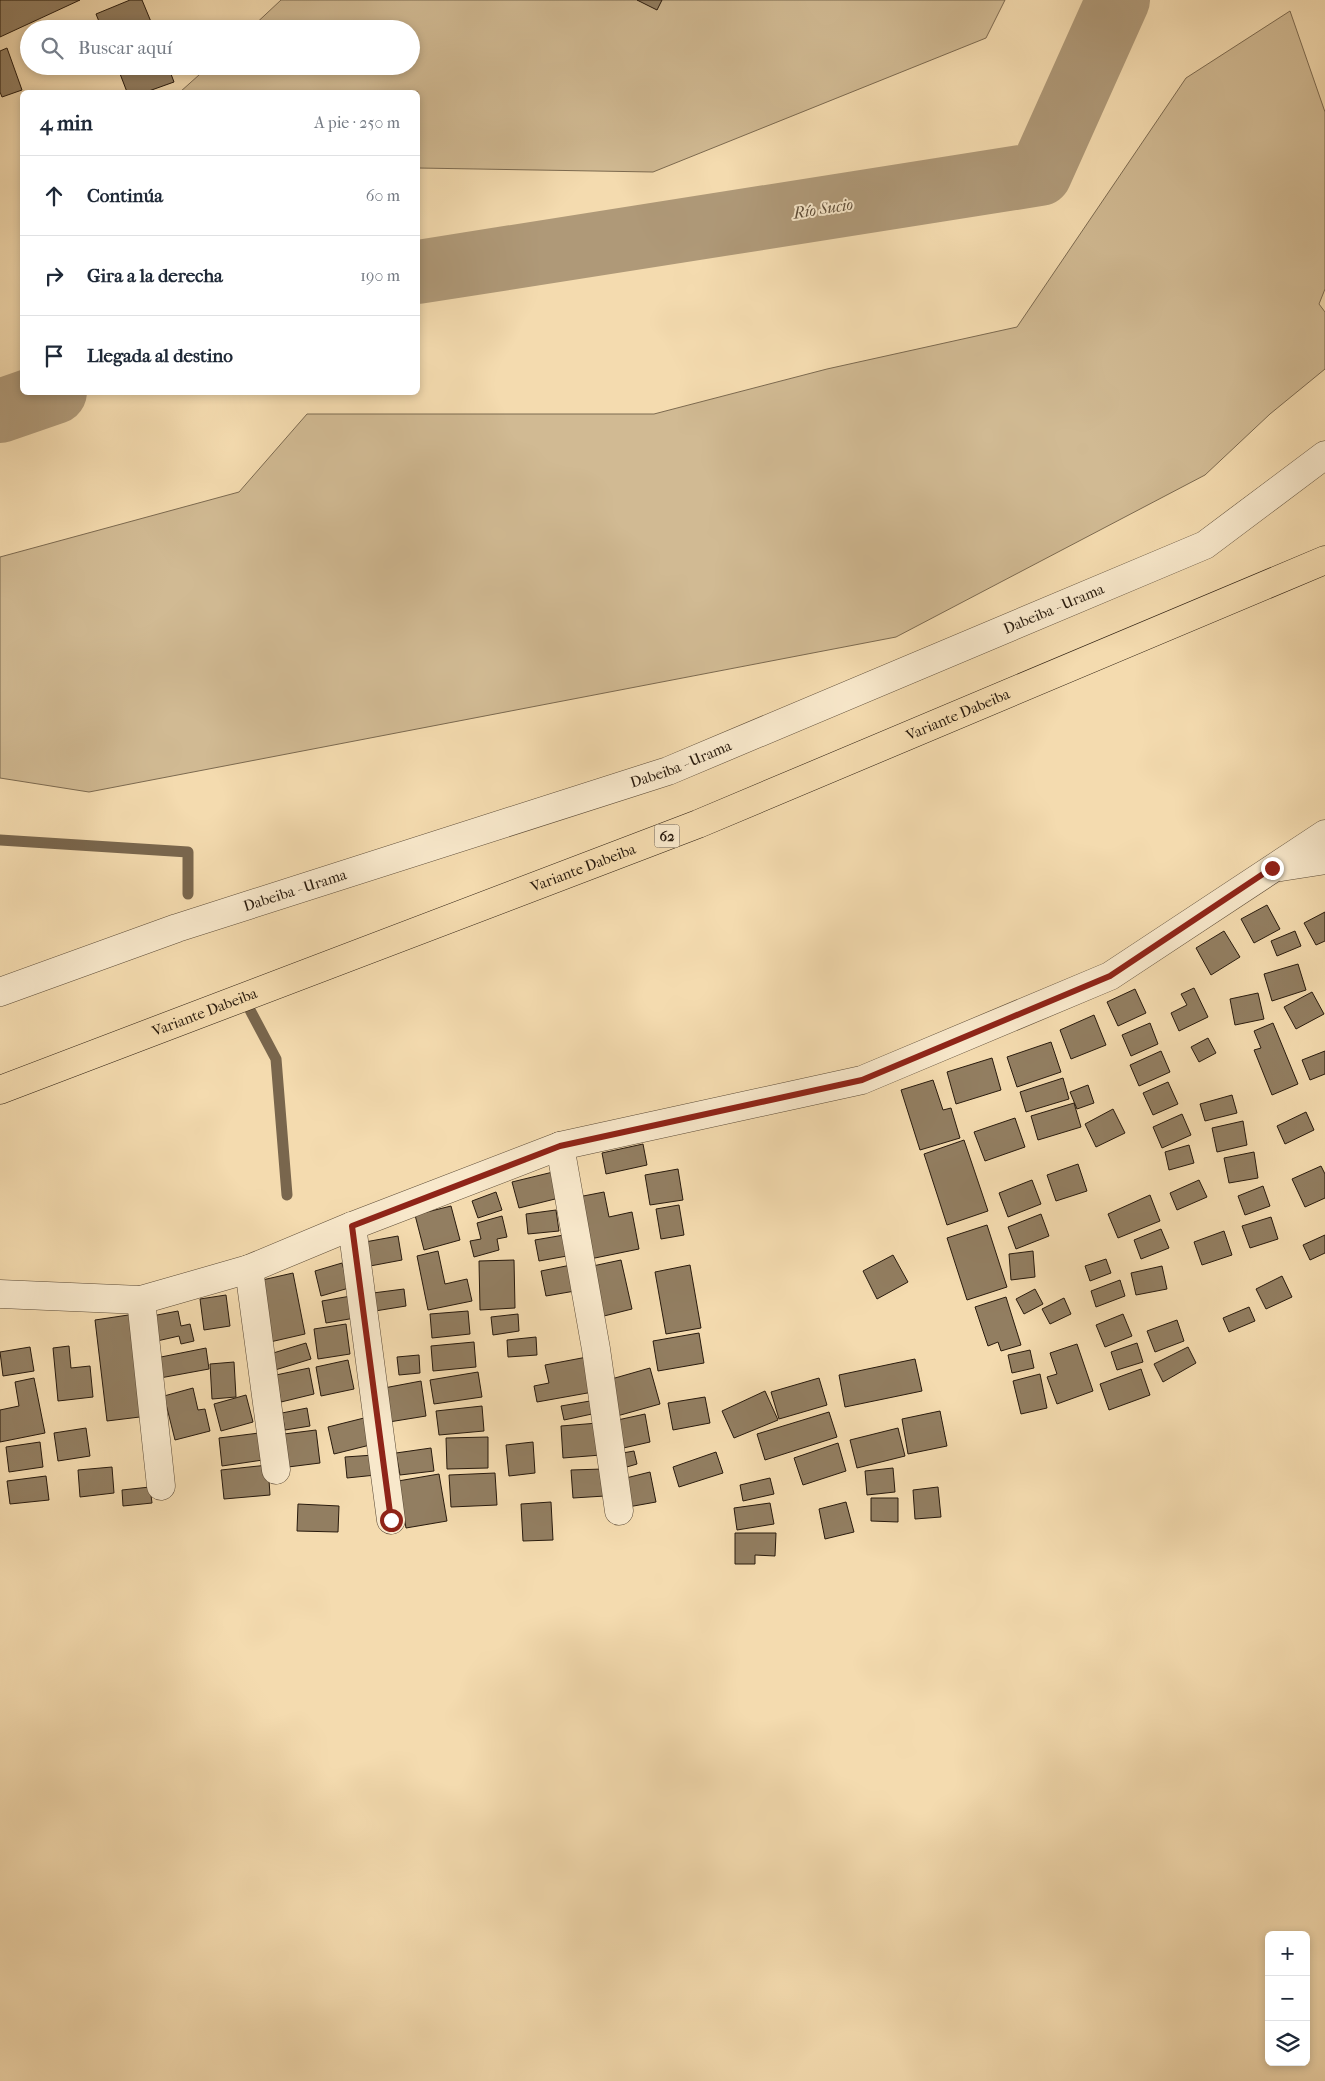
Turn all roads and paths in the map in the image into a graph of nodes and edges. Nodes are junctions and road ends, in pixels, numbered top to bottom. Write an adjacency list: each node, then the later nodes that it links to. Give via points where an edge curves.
1 (1325, 455): 6 (street, Dabeiba - Urama, via 1205,545 668,771 177,928)
2 (1325, 560): 7 (highway, Variante Dabeiba / 62, via 698,824)
3 (1325, 834): 5 (street)
4 (1325, 860): 5 (street)
5 (1272, 868): 8 (street, via 1110,976 862,1080)
6 (0, 992)
7 (0, 1090)
8 (560, 1146): 9 (street); 15 (street, via 596,1349)
9 (352, 1226): 10 (street); 16 (street)
10 (249, 1269): 12 (street); 13 (street)
11 (0, 1294): 12 (street)
12 (141, 1300): 14 (street)
13 (276, 1470)
14 (161, 1486)
15 (619, 1512)
16 (391, 1520)

